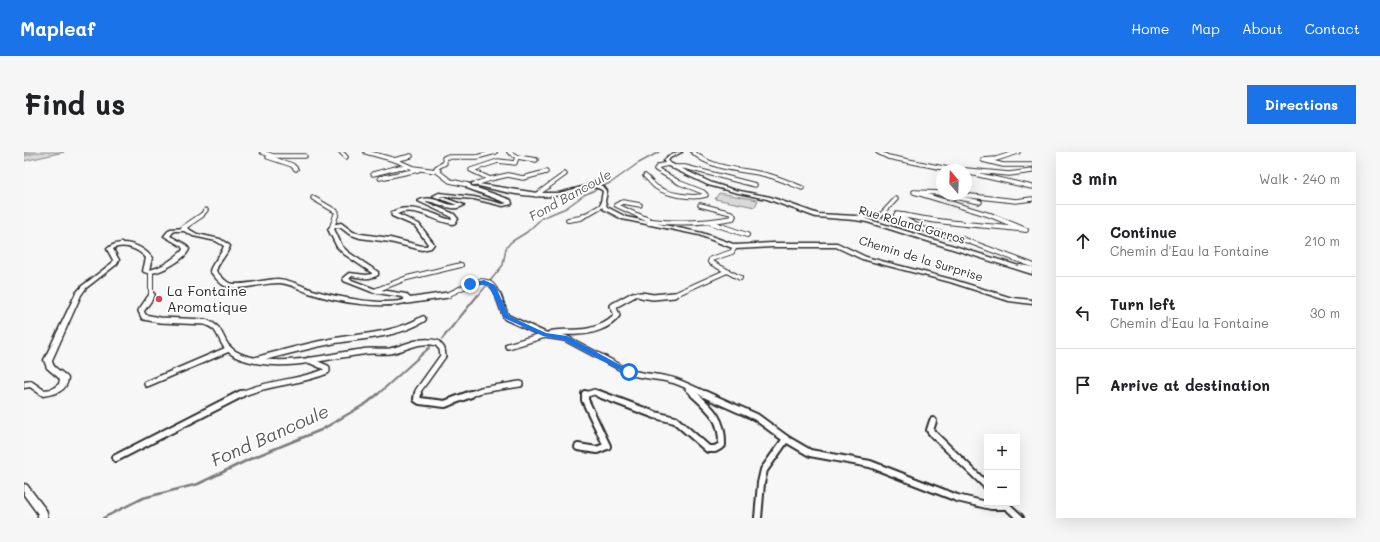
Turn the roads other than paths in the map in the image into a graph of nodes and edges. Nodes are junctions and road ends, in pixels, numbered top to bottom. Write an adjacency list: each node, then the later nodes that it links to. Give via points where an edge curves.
1 (341, 152): 17 (street)
2 (366, 152): 11 (street)
3 (466, 152): 16 (street)
4 (495, 152): 16 (street, via 477,157)
5 (509, 152): 18 (street)
6 (680, 152): 21 (main road, via 669,157 666,161)
7 (692, 152): 40 (street, via 700,158 728,168 769,176)
8 (878, 152): 23 (street, via 888,157)
9 (1018, 152): 22 (street, via 983,160 1002,165)
10 (264, 153): 13 (street, via 273,156); 24 (street, via 266,157 292,165)
11 (372, 153): 19 (street)
12 (446, 154): 15 (street)
13 (305, 156)
14 (411, 156): 19 (street)
15 (450, 156): 16 (street); 29 (street, via 444,157 445,163 437,167)
16 (458, 156)
17 (346, 157)
18 (517, 157): 20 (street); 35 (street, via 514,164 498,161 471,170)
19 (393, 160): 25 (street)
20 (536, 160)
21 (670, 165): 33 (street, via 659,166 656,170 706,195 691,196 662,190); 38 (street); 52 (main road, Rue Roland Garros, via 710,184 763,197 813,214)
22 (1032, 165)
23 (936, 167)
24 (296, 169)
25 (420, 169): 29 (street); 31 (street, via 400,167); 34 (street)
26 (972, 171): 27 (street, via 1009,174)
27 (1032, 171)
28 (546, 172): 35 (street, via 523,178 510,175)
29 (440, 173): 37 (street, via 450,180)
30 (972, 173): 39 (street)
31 (373, 174)
32 (565, 174): 42 (street)
33 (645, 176)
34 (380, 178)
35 (490, 179): 36 (street)
36 (475, 184): 37 (main road); 42 (main road)
37 (468, 185): 56 (main road, via 510,201 510,204 439,194 435,196 462,205 454,207 429,200 420,201 452,215 455,221 445,221 405,210 394,213 420,227 431,244 429,247 422,248 360,236 341,225)
38 (755, 185)
39 (1032, 187)
40 (802, 188)
41 (935, 193): 47 (street); 58 (street, via 914,192 984,212)
42 (536, 195): 48 (main road, via 560,194 589,186 598,187 605,191)
43 (972, 196): 46 (street, via 1016,201)
44 (313, 198): 56 (street, via 337,212)
45 (896, 199): 52 (street, via 880,216)
46 (1032, 199)
47 (980, 202)
48 (603, 205): 53 (street, via 581,218); 54 (main road, Chemin de la Surprise, via 616,215)
49 (640, 205): 54 (street, via 623,202 616,205)
50 (700, 205): 55 (street, via 734,215 733,218)
51 (206, 210): 57 (street, via 202,216)
52 (855, 218): 64 (main road, Rue Roland Garros)
53 (568, 220)
54 (650, 222): 55 (street, via 678,225); 61 (main road, Chemin de la Surprise, via 700,234)
55 (712, 223): 60 (street)
56 (332, 227): 68 (main road, via 340,247 375,272 370,277 351,274 346,280)
57 (183, 228): 65 (main road, via 172,230 167,236 185,247 185,252); 69 (main road, via 192,234 227,246 216,261 213,271 226,284 234,286 286,282 347,299 396,304)
58 (1026, 231): 59 (street); 63 (street, via 925,220 895,214 923,229 965,240)
59 (1032, 232)
60 (747, 235)
61 (735, 247): 66 (street, via 732,252 710,261 712,265); 70 (main road, Chemin de la Surprise, via 837,245 864,258 952,280 1011,300)
62 (461, 265): 68 (street, via 407,278)
63 (1032, 265)
64 (1032, 270)
65 (152, 272): 74 (street, via 152,295 141,311 144,317 213,324 220,330); 77 (main road, via 146,271 149,258 146,254 125,245 112,247 110,249 116,260 114,264 78,294 48,360 47,365 50,369 64,378 62,386 43,393 31,384)
66 (725, 272): 67 (street); 72 (street, via 674,295 632,295 613,306 617,315 614,320 588,331 556,332)
67 (740, 278)
68 (374, 291): 69 (main road, via 404,295)
69 (407, 300): 72 (street, via 444,296 480,282 492,285 506,317)
70 (1032, 302)
71 (423, 319): 75 (street, via 399,329 323,343)
72 (547, 335): 73 (street); 80 (street, via 565,338 634,374 663,377)
73 (508, 346)
74 (229, 349): 75 (street); 78 (street)
75 (254, 360): 76 (street, via 282,363)
76 (308, 360): 79 (street, via 360,352 389,351 430,342 440,346 443,356 418,391 417,399 420,401 446,404 487,389); 84 (street, via 327,368 327,371 292,382 248,391)
77 (24, 384)
78 (147, 384)
79 (520, 384)
80 (685, 385): 82 (street, via 756,417); 83 (street, via 719,420 722,445 719,448 708,449 675,420 590,392 585,394 584,400 606,446 597,451)
81 (933, 421): 85 (street, via 930,430 933,434)
82 (786, 439): 87 (street, via 810,453 870,464 957,498); 90 (street, via 764,470)
83 (578, 447)
84 (116, 458)
85 (984, 483)
86 (24, 488): 89 (main road, via 43,513)
87 (984, 504)
88 (1007, 506): 91 (street)
89 (43, 518)
90 (758, 518)
91 (1020, 518)

